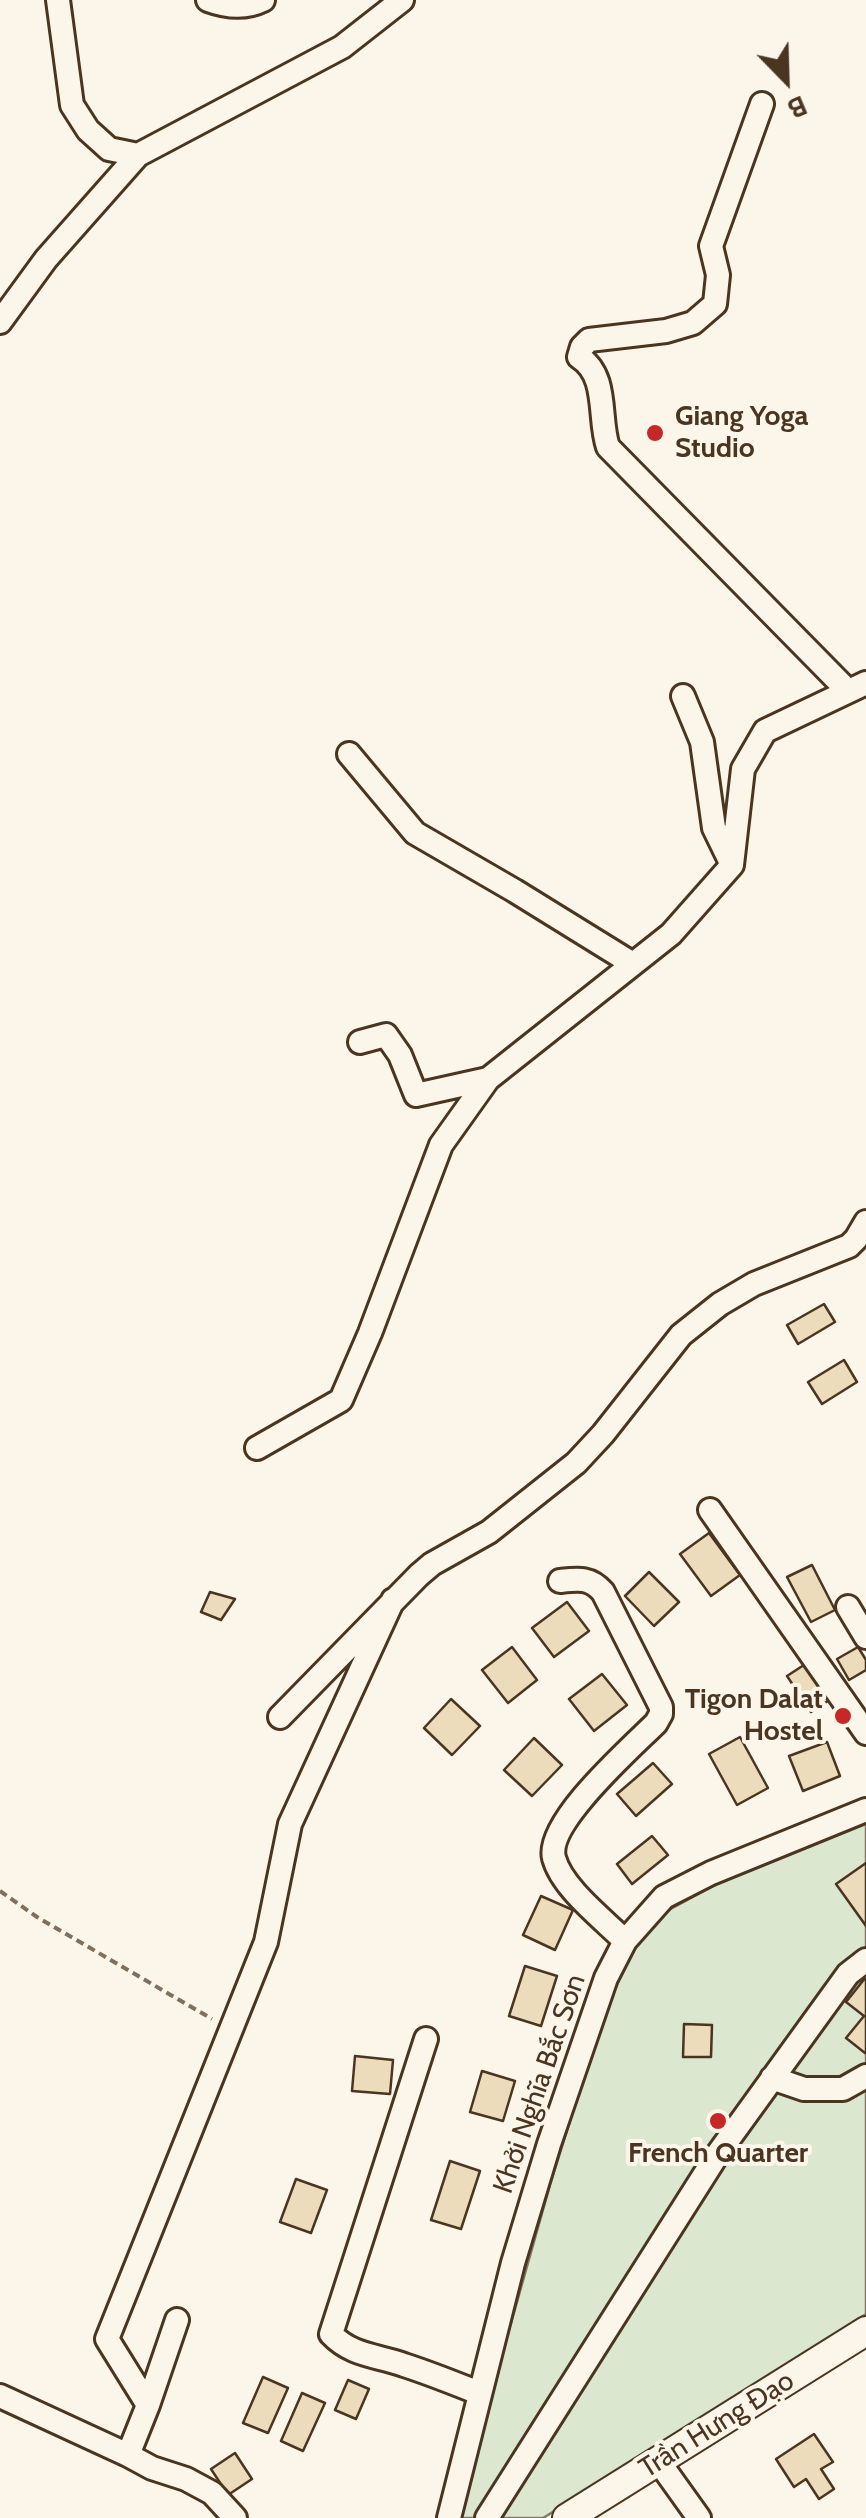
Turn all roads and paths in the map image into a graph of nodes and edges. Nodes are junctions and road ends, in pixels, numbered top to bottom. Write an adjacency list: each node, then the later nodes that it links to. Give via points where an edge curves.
1 (58, 0): 6 (street, via 72,105 109,149)
2 (208, 0): 3 (street, via 244,6)
3 (263, 0)
4 (402, 0): 6 (street, via 342,46)
5 (762, 104): 8 (street, via 711,246 715,304 693,323 666,331 589,340 579,357 598,383 608,447)
6 (138, 155): 7 (street)
7 (0, 322)
8 (857, 687): 11 (street, via 765,730 743,770)
9 (682, 696): 11 (street, via 702,742 714,828)
10 (349, 754): 12 (street, via 416,834)
11 (732, 865): 12 (street, via 671,934)
12 (633, 964): 14 (street)
13 (360, 1042): 14 (street, via 386,1035 416,1095)
14 (488, 1079): 16 (street, via 440,1145 341,1400)
15 (866, 1222): 19 (street, via 849,1246 754,1284 680,1335 576,1463 488,1532 432,1564)
16 (257, 1448)
17 (710, 1510): 23 (street)
18 (560, 1582): 26 (street, via 591,1581 602,1592 662,1707 656,1723 583,1798 557,1833 553,1850 570,1885)
19 (393, 1600): 22 (street); 28 (street, via 290,1824 266,1942)
20 (848, 1607): 21 (street)
21 (866, 1637)
22 (280, 1717)
23 (866, 1733)
24 (866, 1810): 26 (street, Khởi Nghĩa Bắc Sơn, via 664,1896)
25 (0, 1890): 28 (path)
26 (625, 1942): 34 (street, Khởi Nghĩa Bắc Sơn, via 548,2144)
27 (866, 1960): 31 (street, via 848,1974)
28 (229, 2029): 36 (street, via 107,2339)
29 (426, 2039): 34 (street, via 330,2334 342,2346)
30 (866, 2076): 31 (street, via 842,2089 804,2089)
31 (772, 2078): 41 (street)
32 (177, 2320): 36 (street)
33 (866, 2331): 38 (main road, Trần Hưng Đạo)
34 (479, 2393): 40 (street, Khởi Nghĩa Bắc Sơn)
35 (0, 2396): 37 (street)
36 (148, 2405): 37 (street)
37 (128, 2456): 39 (street, via 212,2493)
38 (659, 2462): 42 (main road, Trần Hưng Đạo); 43 (street)
39 (236, 2518)
40 (449, 2518)
41 (488, 2518)
42 (567, 2518)
43 (699, 2518)

